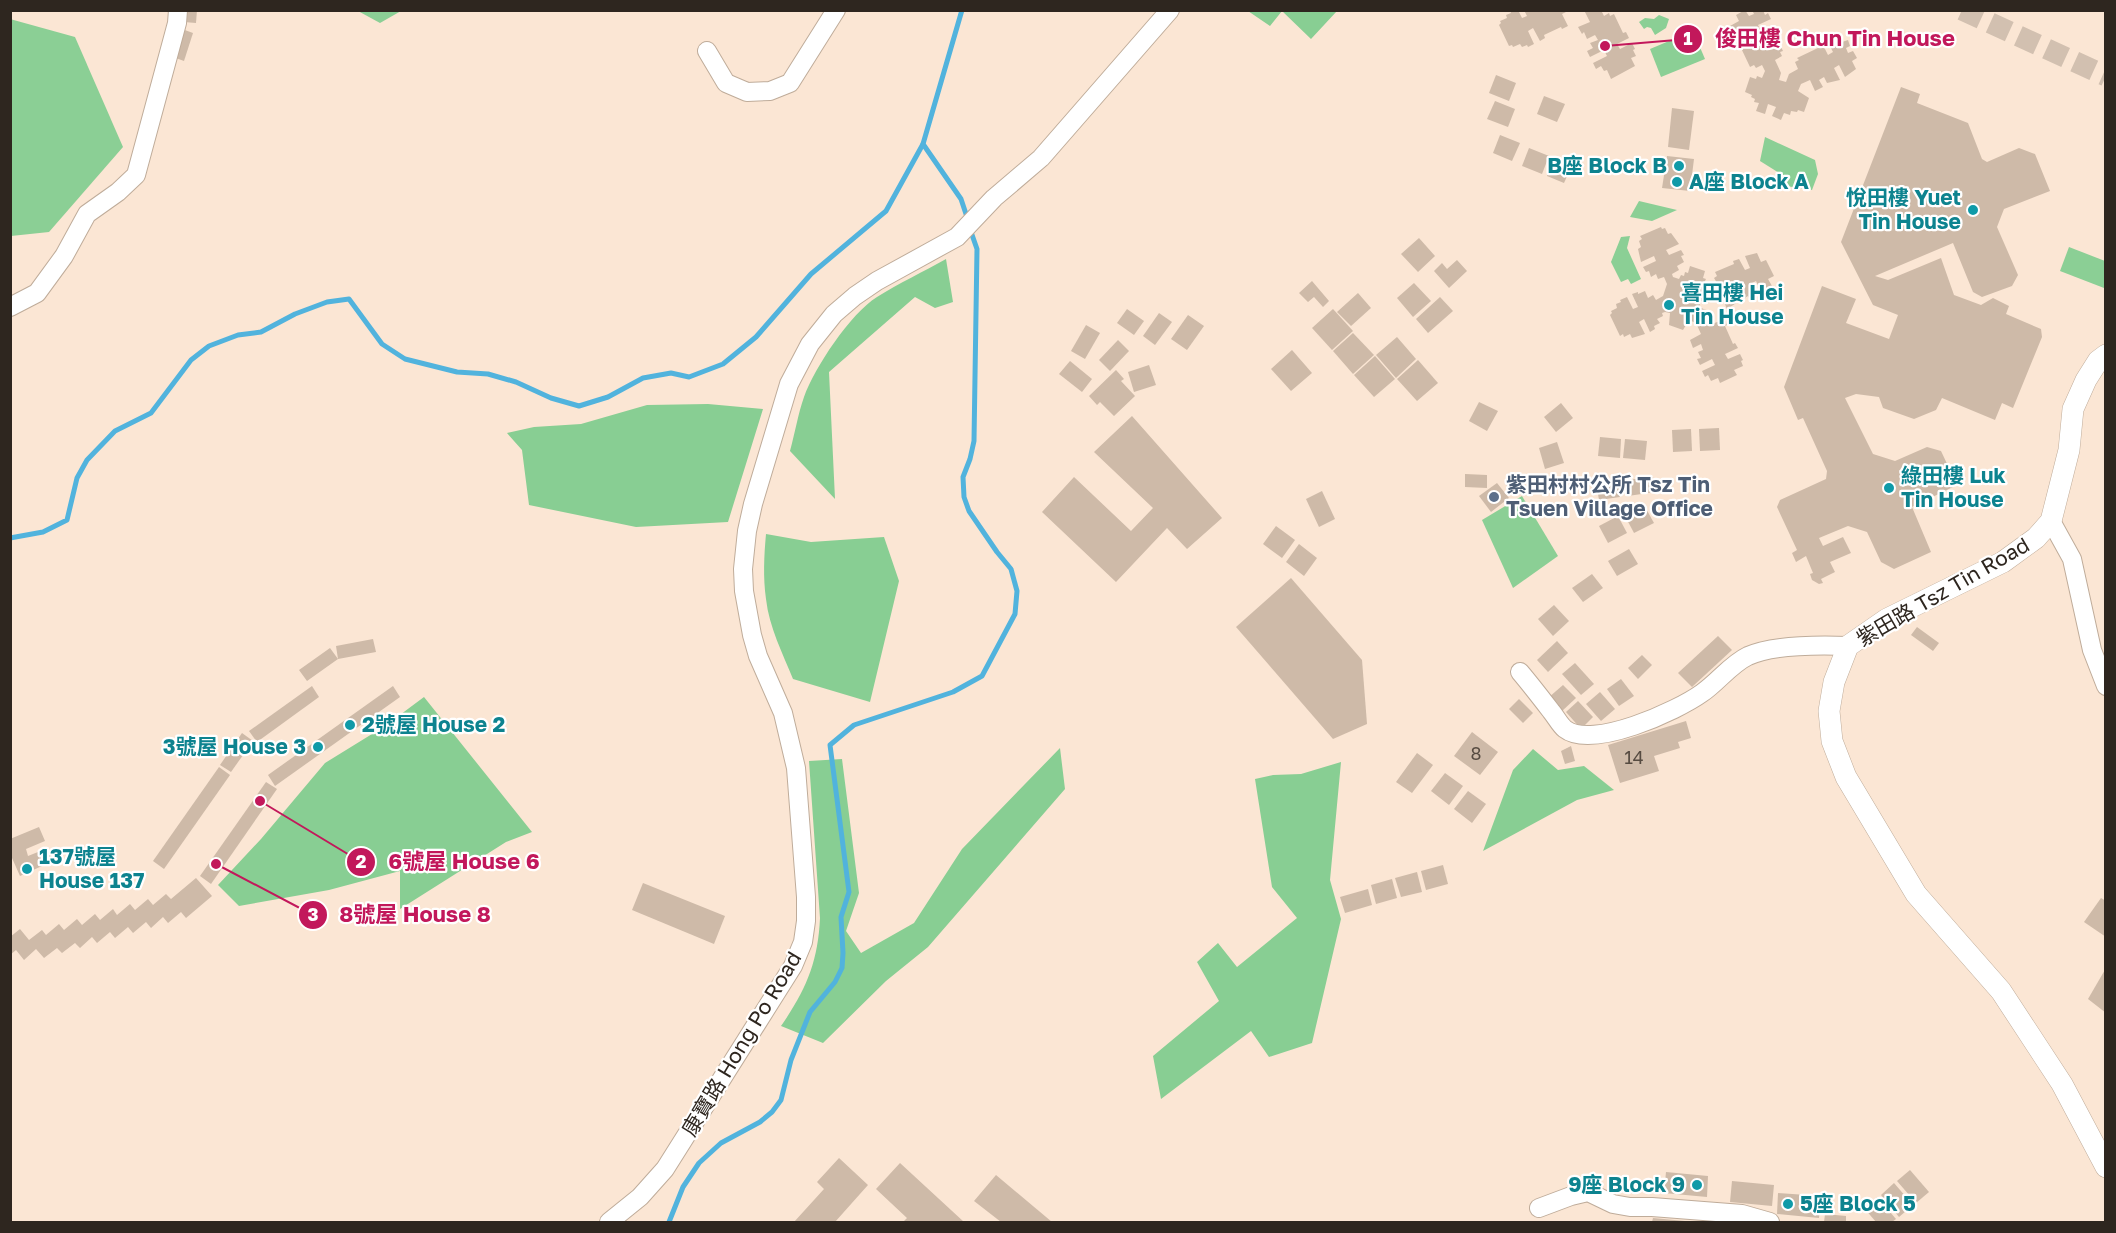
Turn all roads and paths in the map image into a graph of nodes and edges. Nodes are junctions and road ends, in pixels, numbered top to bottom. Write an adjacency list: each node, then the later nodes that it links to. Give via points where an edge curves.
1 (178, 10): 5 (street, via 136,175 87,214 64,256 37,293)
2 (836, 10): 4 (street, via 790,82 770,91 747,92 726,83)
3 (1170, 10): 13 (street, 康寶路 Hong Po Road, via 1041,158 994,198 957,237 877,281 834,315 816,336 789,384 753,504 746,539 744,591 758,656 783,713 796,768 806,897 803,942 793,966 675,1155 640,1197)
4 (707, 51)
5 (10, 307)
6 (2106, 355): 7 (street, via 2086,380 2073,409 2069,450)
7 (2051, 521): 8 (street, 紫田路 Tsz Tin Road, via 2036,538 2003,562 1887,619); 10 (street, via 2072,559 2092,650)
8 (1848, 646): 9 (street, 紫田路 Tsz Tin Road, via 1816,644 1748,656 1683,705 1656,718 1596,735 1579,736 1565,729); 11 (street, via 1834,682 1829,711 1832,741 1846,777 1916,894 2001,991 2062,1084)
9 (1521, 672)
10 (2106, 686)
11 (2106, 1167)
12 (1539, 1208): 14 (street, via 1588,1192 1630,1207 1742,1214)
13 (609, 1222)
14 (1770, 1222)

